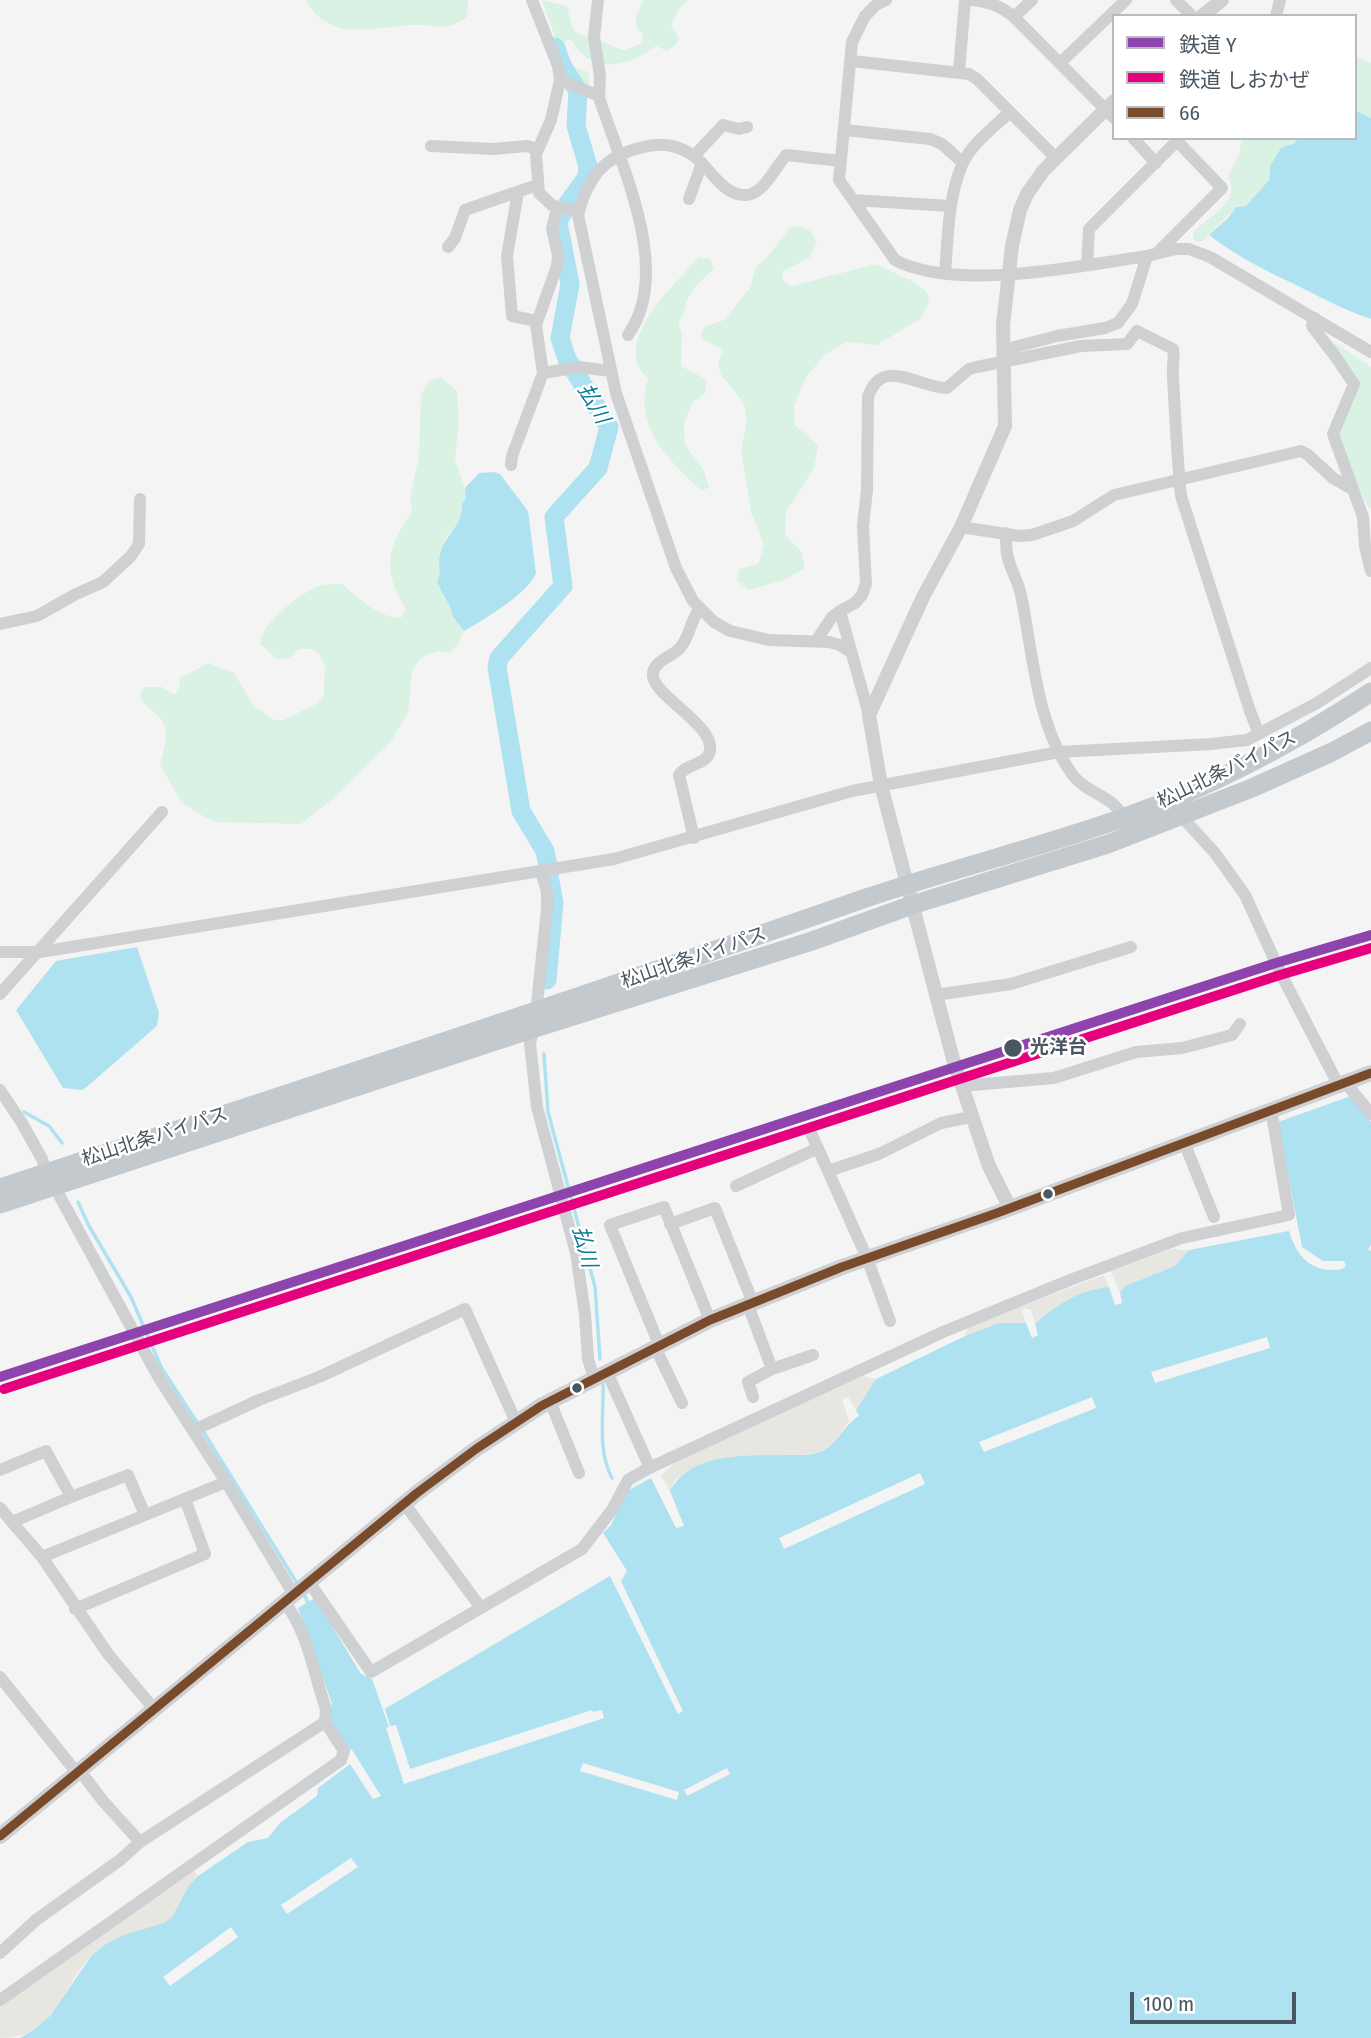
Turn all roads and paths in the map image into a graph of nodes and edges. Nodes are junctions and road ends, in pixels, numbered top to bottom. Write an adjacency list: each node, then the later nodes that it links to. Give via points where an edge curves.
1 (532, 0): 16 (street)
2 (598, 0): 17 (street, via 594,37)
3 (886, 0): 13 (street, via 865,16 857,30)
4 (965, 0): 15 (street)
5 (972, 0): 12 (street, via 1003,8)
6 (1032, 0): 12 (street)
7 (1126, 0): 14 (street)
8 (1177, 0): 10 (street)
9 (1222, 0): 11 (street)
10 (1190, 14)
11 (1204, 14)
12 (1014, 17): 14 (street)
13 (852, 61): 15 (street); 21 (street)
14 (1060, 63): 18 (street)
15 (958, 72): 19 (street, via 978,79)
16 (560, 80): 17 (street); 25 (street, via 551,120)
17 (600, 96): 26 (street)
18 (1111, 109): 27 (street)
19 (1010, 112): 27 (street); 30 (street)
20 (747, 127): 28 (street, via 723,125)
21 (845, 130): 29 (street); 30 (street, via 930,139)
22 (1135, 140): 31 (street)
23 (1178, 140): 31 (street); 39 (street, via 1223,188)
24 (431, 146): 25 (street)
25 (537, 149): 32 (street)
26 (620, 153): 28 (street, via 667,144); 37 (street, via 601,167); 45 (street, via 645,237 647,265 643,299)
27 (1055, 157): 42 (street, via 1020,210)
28 (698, 159): 29 (street, via 724,187 745,195 754,194 786,155); 34 (street)
29 (841, 161): 35 (street, via 839,180)
30 (963, 163): 36 (street)
31 (1156, 163): 40 (street, via 1089,229)
32 (537, 185): 33 (street); 37 (street, via 544,200)
33 (518, 192): 38 (street, via 465,210); 44 (street, via 507,256 512,316)
34 (689, 199)
35 (853, 200): 36 (street); 41 (street, via 895,260 908,267)
36 (951, 206): 41 (street)
37 (566, 210): 44 (street, via 552,229 558,255); 48 (street, via 580,228)
38 (448, 247)
39 (1152, 254): 40 (street); 43 (street, via 1176,249 1210,257); 47 (street, via 1132,304 1118,323 1058,336)
40 (1087, 265): 42 (street)
41 (945, 273): 42 (street)
42 (1009, 275): 47 (street)
43 (1315, 318): 46 (street); 52 (street, via 1312,326 1354,384 1333,434)
44 (537, 321): 49 (street)
45 (628, 335)
46 (1371, 352)
47 (1004, 356): 51 (street, via 1127,344 1138,331 1173,349); 54 (street, via 1005,426); 58 (street, via 969,369 947,388 890,375 871,387 863,526 866,584 855,603)
48 (611, 370): 49 (street, via 573,368); 57 (street, via 676,568)
49 (543, 373): 50 (street)
50 (511, 465)
51 (1179, 479): 52 (street, via 1301,451); 55 (street, via 1114,495 1073,521 1032,535); 66 (street)
52 (1352, 489): 56 (street, via 1363,517)
53 (140, 499): 59 (street, via 139,544 103,582 37,616)
54 (961, 527): 55 (street); 64 (street)
55 (1006, 533): 68 (street, via 1035,678)
56 (1371, 571)
57 (699, 610): 60 (street, via 730,631 748,636); 74 (street, via 681,647 653,671 659,688 688,714 710,748 705,760 679,775)
58 (840, 611): 60 (street); 61 (street)
59 (0, 624)
60 (816, 641): 61 (street)
61 (849, 651): 64 (street)
62 (1371, 668): 66 (street)
63 (1371, 692): 69 (highway, 松山北条バイパス)
64 (869, 715): 70 (street)
65 (1371, 731): 72 (highway, 松山北条バイパス)
66 (1259, 734): 67 (street)
67 (1247, 740): 68 (street); 69 (street)
68 (1059, 752): 70 (street); 73 (street, via 1084,788 1120,808)
69 (1255, 759): 73 (highway, 松山北条バイパス)
70 (881, 785): 74 (street); 76 (street)
71 (162, 812): 80 (street)
72 (1182, 817): 77 (highway, 松山北条バイパス); 86 (street, via 1245,895 1282,976)
73 (1123, 818): 76 (highway, 松山北条バイパス)
74 (694, 838): 75 (street, via 614,859)
75 (541, 871): 80 (street); 83 (street, via 547,909)
76 (905, 885): 77 (street); 83 (highway, 松山北条バイパス)
77 (912, 905): 82 (street); 83 (highway, 松山北条バイパス, via 812,941)
78 (1131, 947): 82 (street, via 1011,984)
79 (0, 952): 80 (street)
80 (40, 952): 81 (street)
81 (0, 995)
82 (935, 995): 87 (street)
83 (534, 1021): 96 (highway, 松山北条バイパス); 110 (street, via 530,1044 537,1107 576,1253 588,1359)
84 (1240, 1024): 87 (street, via 1232,1034 1182,1048 1136,1052 1054,1078)
85 (1371, 1073): 86 (main road)
86 (1341, 1083): 89 (main road); 90 (street)
87 (961, 1086): 91 (street)
88 (0, 1090): 96 (street)
89 (1272, 1109): 93 (main road); 116 (street, via 1289,1215 1182,1238 1070,1280 943,1332)
90 (1371, 1114)
91 (971, 1117): 95 (street, via 941,1123 879,1154); 100 (street)
92 (811, 1133): 94 (street)
93 (1184, 1142): 100 (main road); 101 (street)
94 (818, 1148): 95 (street); 97 (street)
95 (828, 1171): 103 (street)
96 (51, 1180): 98 (highway, 松山北条バイパス); 99 (highway, 松山北条バイパス); 115 (street, via 153,1367)
97 (736, 1186)
98 (0, 1188)
99 (0, 1204)
100 (1010, 1208): 103 (main road)
101 (1214, 1217)
102 (670, 1224): 104 (street, via 715,1208); 105 (street); 107 (street, via 664,1207 610,1225)
103 (867, 1258): 104 (main road); 106 (street)
104 (750, 1304): 105 (main road); 109 (street)
105 (710, 1321): 107 (main road)
106 (890, 1321)
107 (658, 1348): 110 (main road); 113 (street)
108 (813, 1355): 109 (street)
109 (772, 1369): 111 (street, via 748,1382)
110 (601, 1375): 112 (main road); 116 (street)
111 (753, 1396)
112 (550, 1401): 114 (main road); 118 (street)
113 (682, 1403)
114 (516, 1422): 115 (street, via 465,1309); 122 (main road)
115 (198, 1429): 119 (street)
116 (650, 1468): 128 (street, via 628,1480 582,1549)
117 (0, 1470): 120 (street, via 46,1451)
118 (579, 1473)
119 (226, 1482): 121 (street); 127 (street)
120 (71, 1497): 124 (street, via 128,1475); 125 (street)
121 (185, 1499): 124 (street); 129 (street, via 205,1554)
122 (404, 1503): 127 (main road); 128 (street)
123 (0, 1508): 125 (street)
124 (145, 1515): 126 (street)
125 (12, 1522): 126 (street)
126 (42, 1557): 129 (street)
127 (297, 1592): 128 (street, via 371,1672); 131 (main road); 132 (street, via 292,1611 326,1709)
128 (481, 1608)
129 (75, 1609): 131 (street)
130 (0, 1677): 133 (street)
131 (155, 1710): 133 (main road)
132 (325, 1722): 135 (street); 137 (street, via 344,1751 341,1760)
133 (78, 1772): 134 (main road); 135 (street)
134 (0, 1836)
135 (140, 1842): 136 (street)
136 (0, 1953)
137 (0, 2000)

